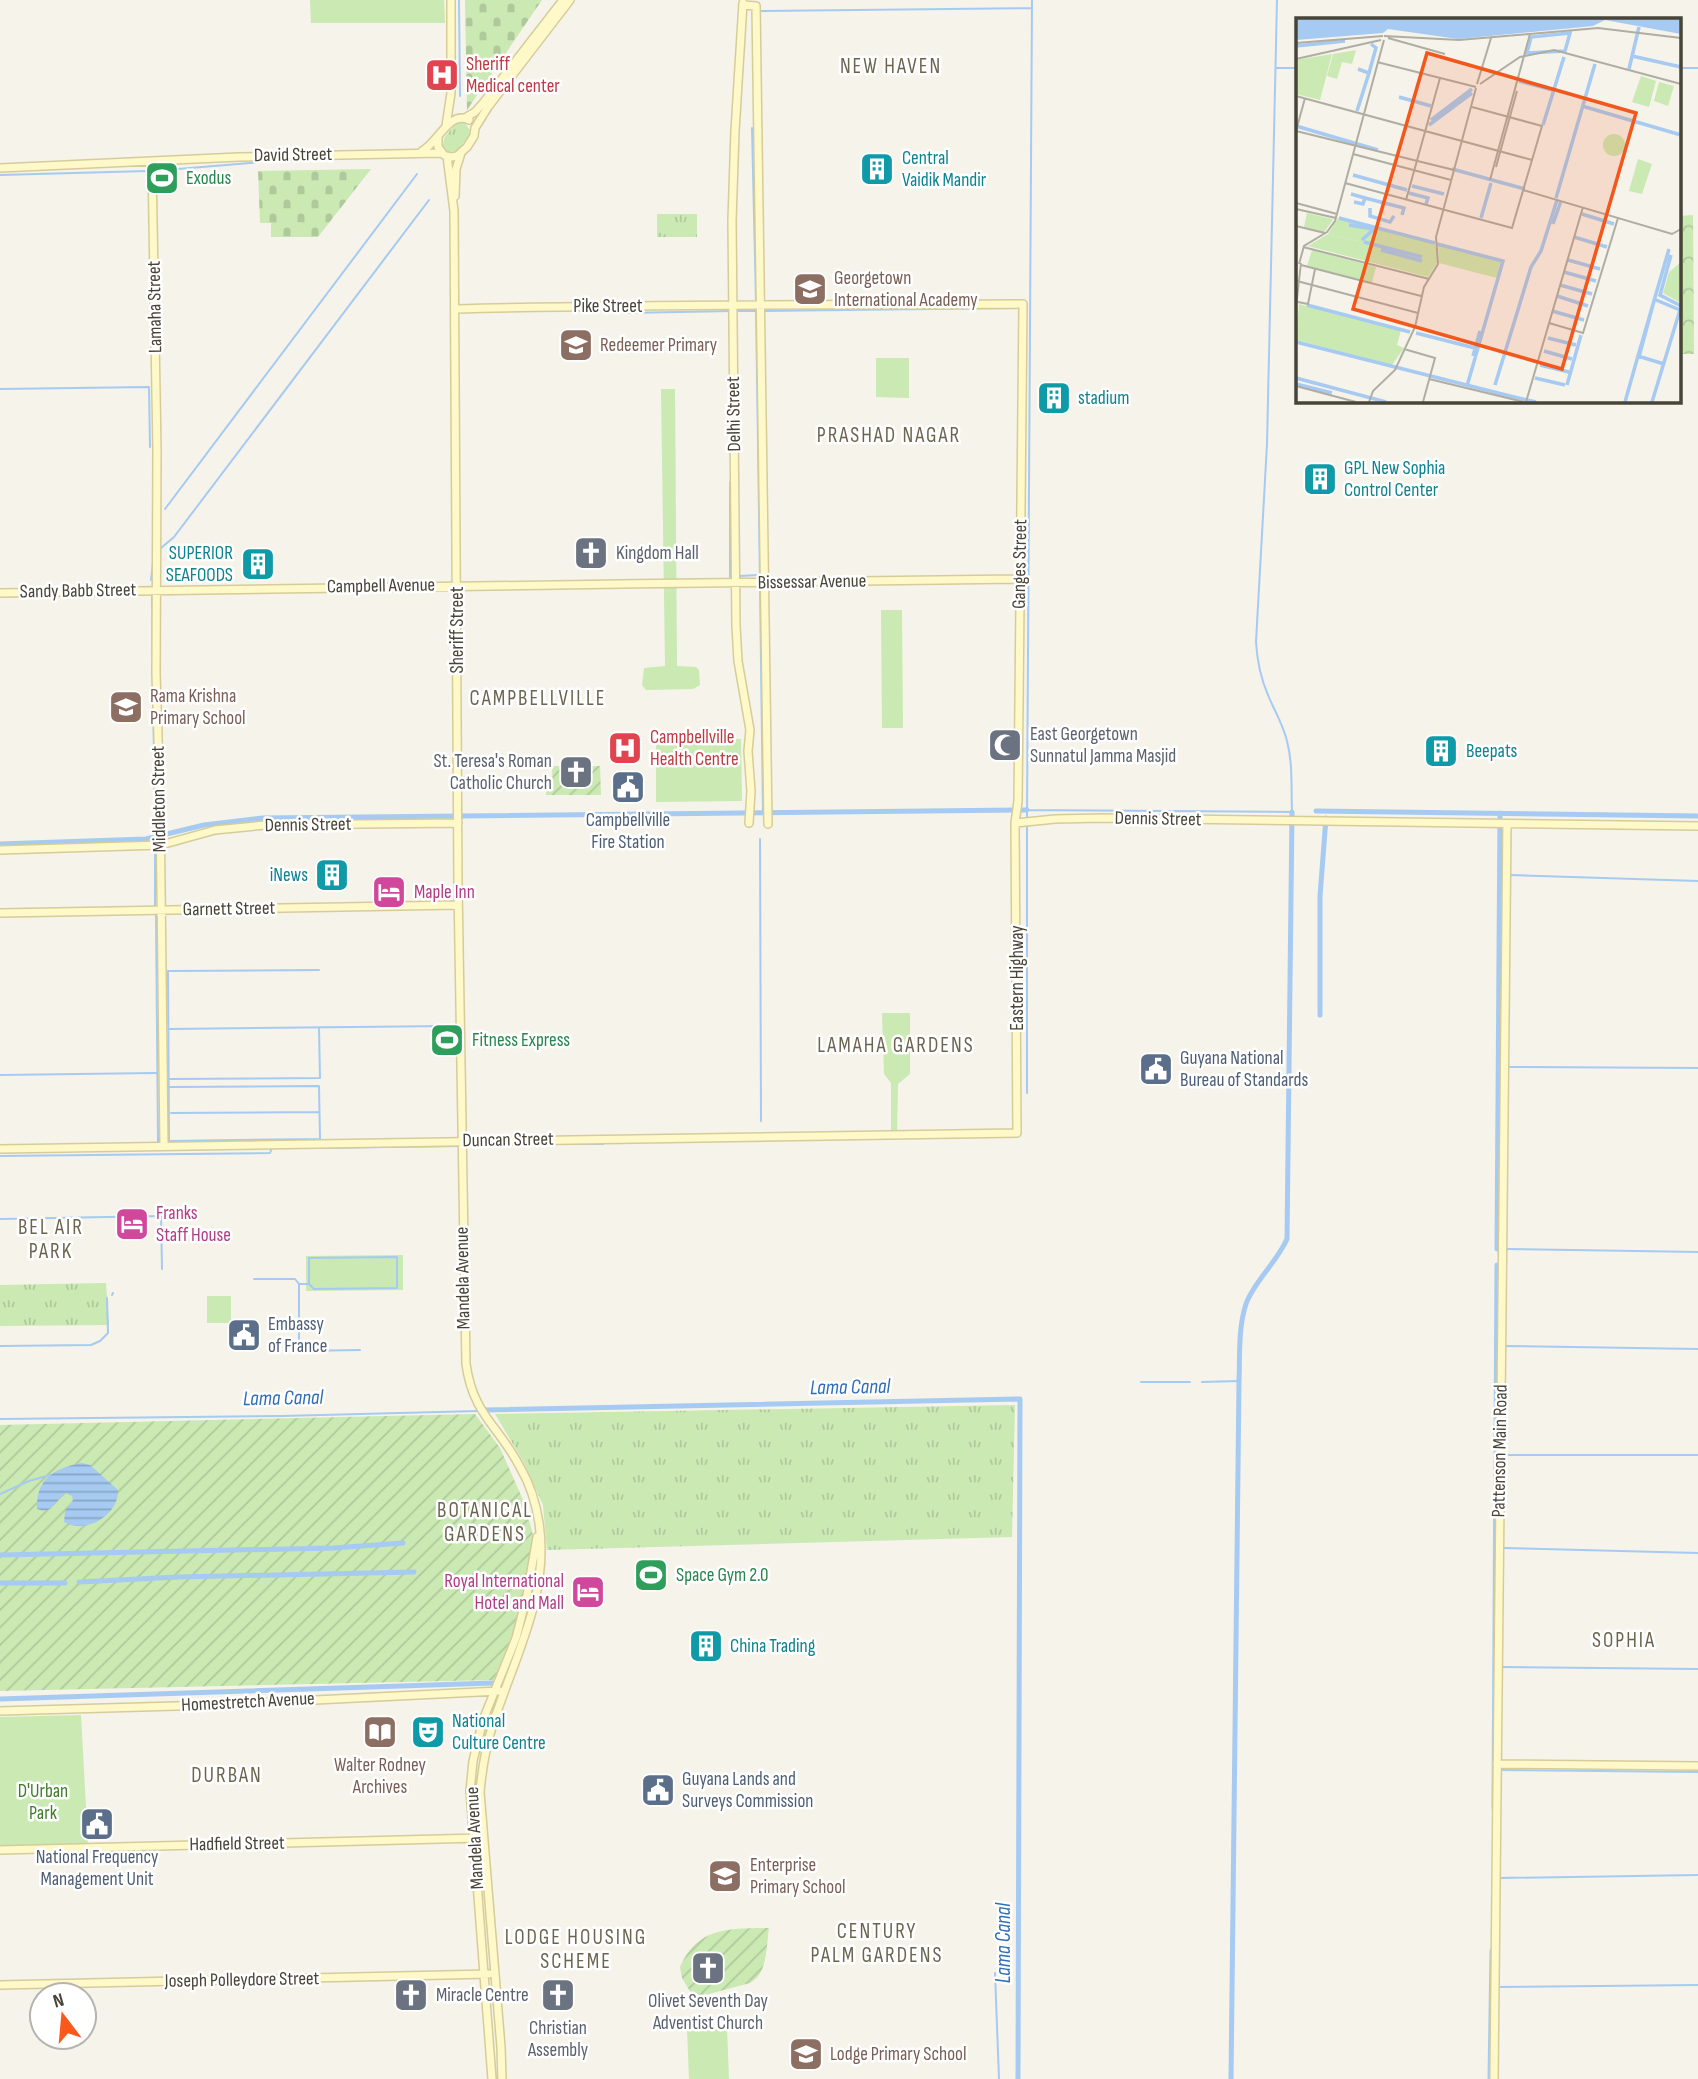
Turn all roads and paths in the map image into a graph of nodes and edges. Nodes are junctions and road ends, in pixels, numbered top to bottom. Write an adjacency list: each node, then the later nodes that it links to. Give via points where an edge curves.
1 (450, 0): 5 (street)
2 (563, 0): 6 (street)
3 (570, 0): 6 (street)
4 (743, 2): 18 (street, Delhi Street, via 732,207); 19 (street, Delhi Street, via 756,10)
5 (450, 101): 7 (street); 8 (street)
6 (486, 105): 7 (street); 9 (street)
7 (463, 117): 8 (street); 9 (street)
8 (446, 126): 10 (street)
9 (475, 128): 12 (street)
10 (438, 139): 11 (street); 13 (street)
11 (419, 153): 13 (street, David Street); 15 (street, David Street, via 239,156)
12 (461, 153): 13 (street); 16 (street, Sheriff Street)
13 (444, 155): 16 (street, Sheriff Street)
14 (0, 168): 15 (street, David Street)
15 (152, 168): 21 (street, Lamaha Street)
16 (454, 203): 20 (street, Sheriff Street)
17 (1023, 304): 19 (street, Pike Street); 22 (street, Ganges Street)
18 (733, 307): 19 (street, Pike Street); 20 (street, Pike Street); 23 (street, Delhi Street)
19 (759, 308): 24 (street, Delhi Street)
20 (455, 309): 25 (street, Sheriff Street)
21 (157, 452): 27 (street, Middleton Street)
22 (1020, 579): 24 (street, Bissessar Avenue); 30 (street, Ganges Street)
23 (735, 583): 24 (street, Bissessar Avenue); 26 (street, Bissessar Avenue); 29 (street, Delhi Street, via 738,661 750,730)
24 (761, 583): 32 (street, Delhi Street)
25 (457, 584): 26 (street, Campbell Avenue); 27 (street, Campbell Avenue); 31 (street, Sheriff Street)
26 (605, 585)
27 (157, 589): 28 (street, Sandy Babb Street); 35 (street, Middleton Street)
28 (0, 593)
29 (749, 822)
30 (1021, 822): 33 (street, Dennis Street, via 1103,818); 40 (street, Eastern Highway)
31 (458, 823): 35 (street, Dennis Street, via 265,825); 37 (street, Sheriff Street)
32 (768, 824)
33 (1507, 824): 34 (street); 48 (street, Pattenson Main Road)
34 (1698, 826)
35 (158, 841): 36 (street); 38 (street, Middleton Street)
36 (0, 850)
37 (458, 905): 38 (street, Garnett Street); 41 (street, Sheriff Street)
38 (161, 910): 39 (street, Garnett Street); 42 (street, Middleton Street)
39 (0, 913)
40 (1017, 1133): 41 (street, Duncan Street)
41 (462, 1144): 42 (street, Duncan Street); 44 (street, Mandela Avenue, via 469,1384 486,1419 519,1464)
42 (164, 1146): 43 (street, Duncan Street)
43 (0, 1149)
44 (539, 1523): 45 (street, Mandela Avenue, via 516,1638); 46 (street, Mandela Avenue, via 542,1557 537,1591 526,1637)
45 (495, 1691): 46 (street, Homestretch Avenue); 47 (street, Homestretch Avenue); 50 (street, Mandela Avenue, via 473,1761 470,1791)
46 (505, 1691): 51 (street, Mandela Avenue, via 483,1763)
47 (0, 1711)
48 (1497, 1764): 49 (street); 58 (street, Pattenson Main Road)
49 (1698, 1766)
50 (475, 1838): 51 (street, Hadfield Street); 52 (street, Hadfield Street); 53 (street, Mandela Avenue)
51 (484, 1838): 54 (street, Mandela Avenue)
52 (0, 1850)
53 (485, 1974): 54 (street, Joseph Polleydore Street); 55 (street, Joseph Polleydore Street); 56 (street, Mandela Avenue)
54 (494, 1974): 57 (street, Mandela Avenue)
55 (0, 1985)
56 (492, 2079)
57 (502, 2079)
58 (1494, 2079)

